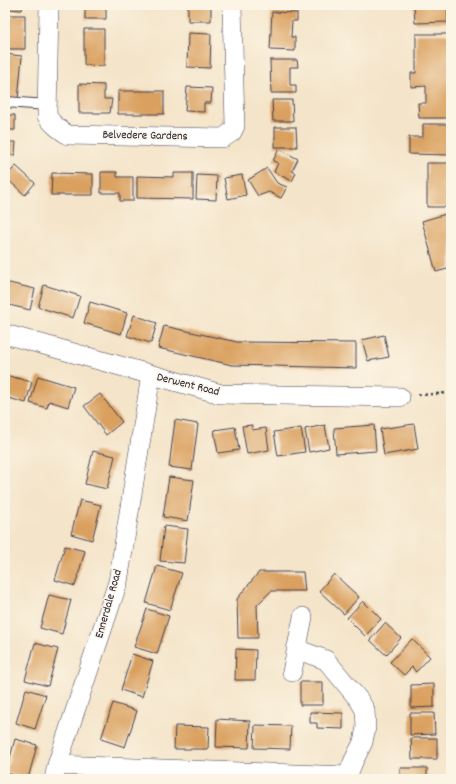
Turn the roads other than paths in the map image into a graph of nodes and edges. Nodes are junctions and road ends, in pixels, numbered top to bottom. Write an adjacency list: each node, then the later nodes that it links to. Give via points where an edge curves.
1 (49, 5): 4 (street, Belvedere Gardens)
2 (232, 5): 4 (street, Belvedere Gardens, via 235,126 232,132 223,138 68,135 47,116)
3 (5, 102): 4 (lane)
4 (48, 105)
5 (5, 334): 6 (street, Derwent Road)
6 (151, 376): 7 (street, Derwent Road, via 221,394); 11 (street, Ennerdale Road, via 118,582)
7 (400, 397)
8 (303, 617): 9 (street)
9 (296, 650): 10 (street); 12 (street, via 326,660 359,700 364,710 366,726 363,742)
10 (292, 672)
11 (55, 772): 12 (street)
12 (346, 778)

